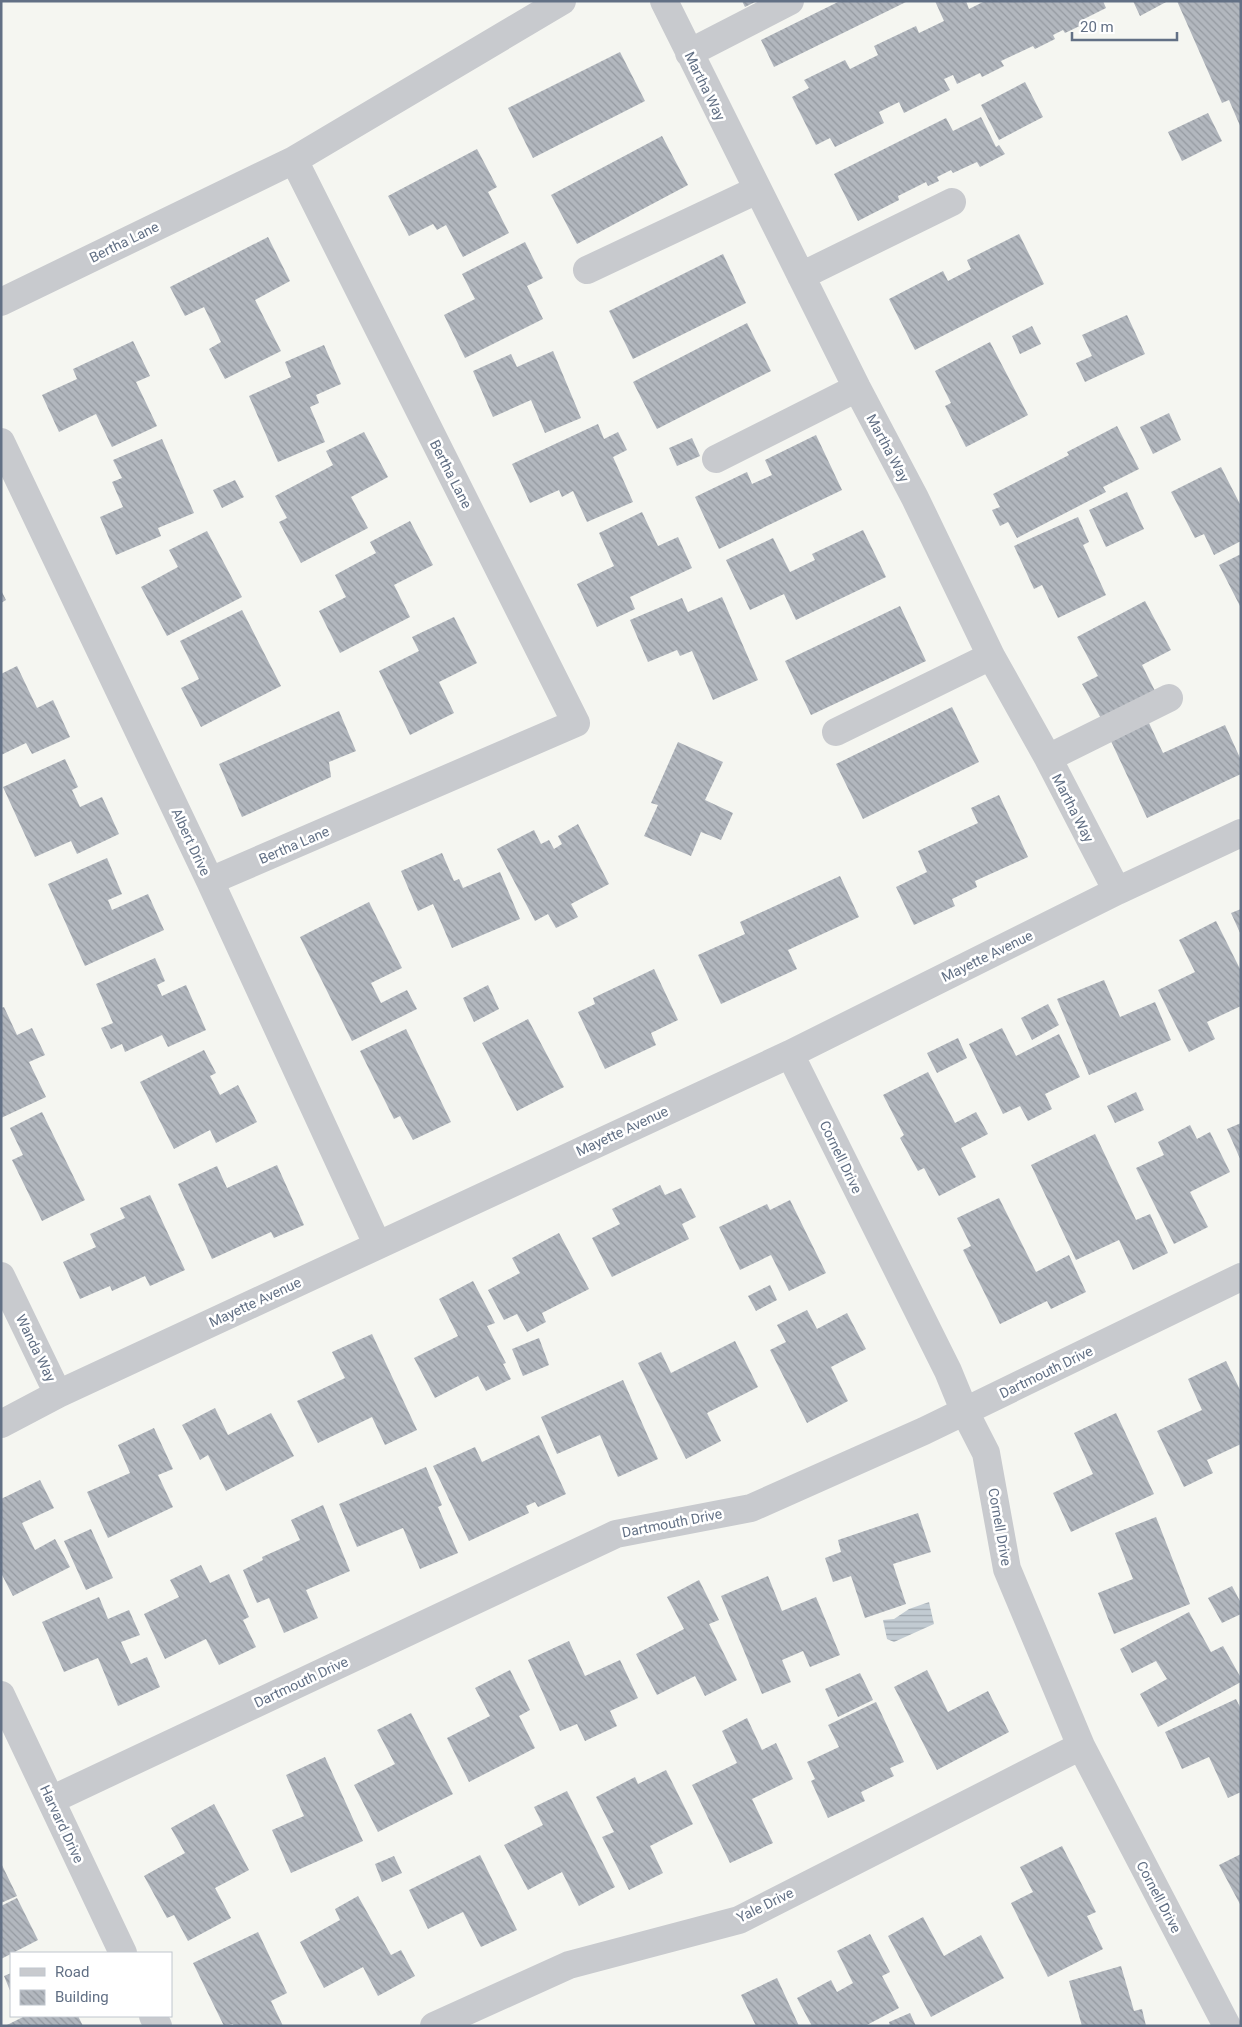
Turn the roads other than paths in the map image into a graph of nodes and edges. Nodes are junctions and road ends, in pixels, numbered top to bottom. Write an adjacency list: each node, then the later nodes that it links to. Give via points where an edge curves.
1 (562, 1): 5 (street)
2 (664, 1): 4 (street, Martha Way)
3 (790, 1): 4 (street)
4 (689, 53): 6 (street, Martha Way)
5 (294, 160): 10 (street, Bertha Lane); 19 (street, Bertha Lane, via 576,723)
6 (757, 190): 8 (street); 9 (street, Martha Way)
7 (952, 202): 9 (street)
8 (587, 270)
9 (801, 276): 11 (street, Martha Way)
10 (1, 302)
11 (856, 388): 13 (street); 14 (street, Martha Way, via 915,498)
12 (1, 442): 19 (street, Albert Drive)
13 (716, 459)
14 (991, 656): 16 (street); 17 (street, Martha Way)
15 (1169, 698): 17 (street)
16 (836, 732)
17 (1048, 758): 20 (street, Martha Way)
18 (1241, 833): 20 (street, Mayette Avenue)
19 (210, 881): 22 (street, Albert Drive)
20 (1117, 891): 21 (street, Mayette Avenue)
21 (790, 1054): 22 (street, Mayette Avenue); 26 (street, Cornell Drive, via 948,1371)
22 (378, 1244): 25 (street, Mayette Avenue)
23 (1, 1276): 25 (street, Wanda Way)
24 (1241, 1277): 26 (street, Dartmouth Drive)
25 (58, 1394): 27 (street, Mayette Avenue)
26 (964, 1410): 29 (street, Cornell Drive, via 986,1453 1006,1569); 30 (street, Dartmouth Drive, via 751,1508 616,1534)
27 (1, 1424)
28 (1, 1695): 30 (street, Harvard Drive)
29 (1081, 1746): 32 (street, Yale Drive, via 739,1920 569,1964); 33 (street, Cornell Drive)
30 (51, 1800): 31 (street, Harvard Drive)
31 (124, 1952)
32 (434, 2026)
33 (1227, 2026)

